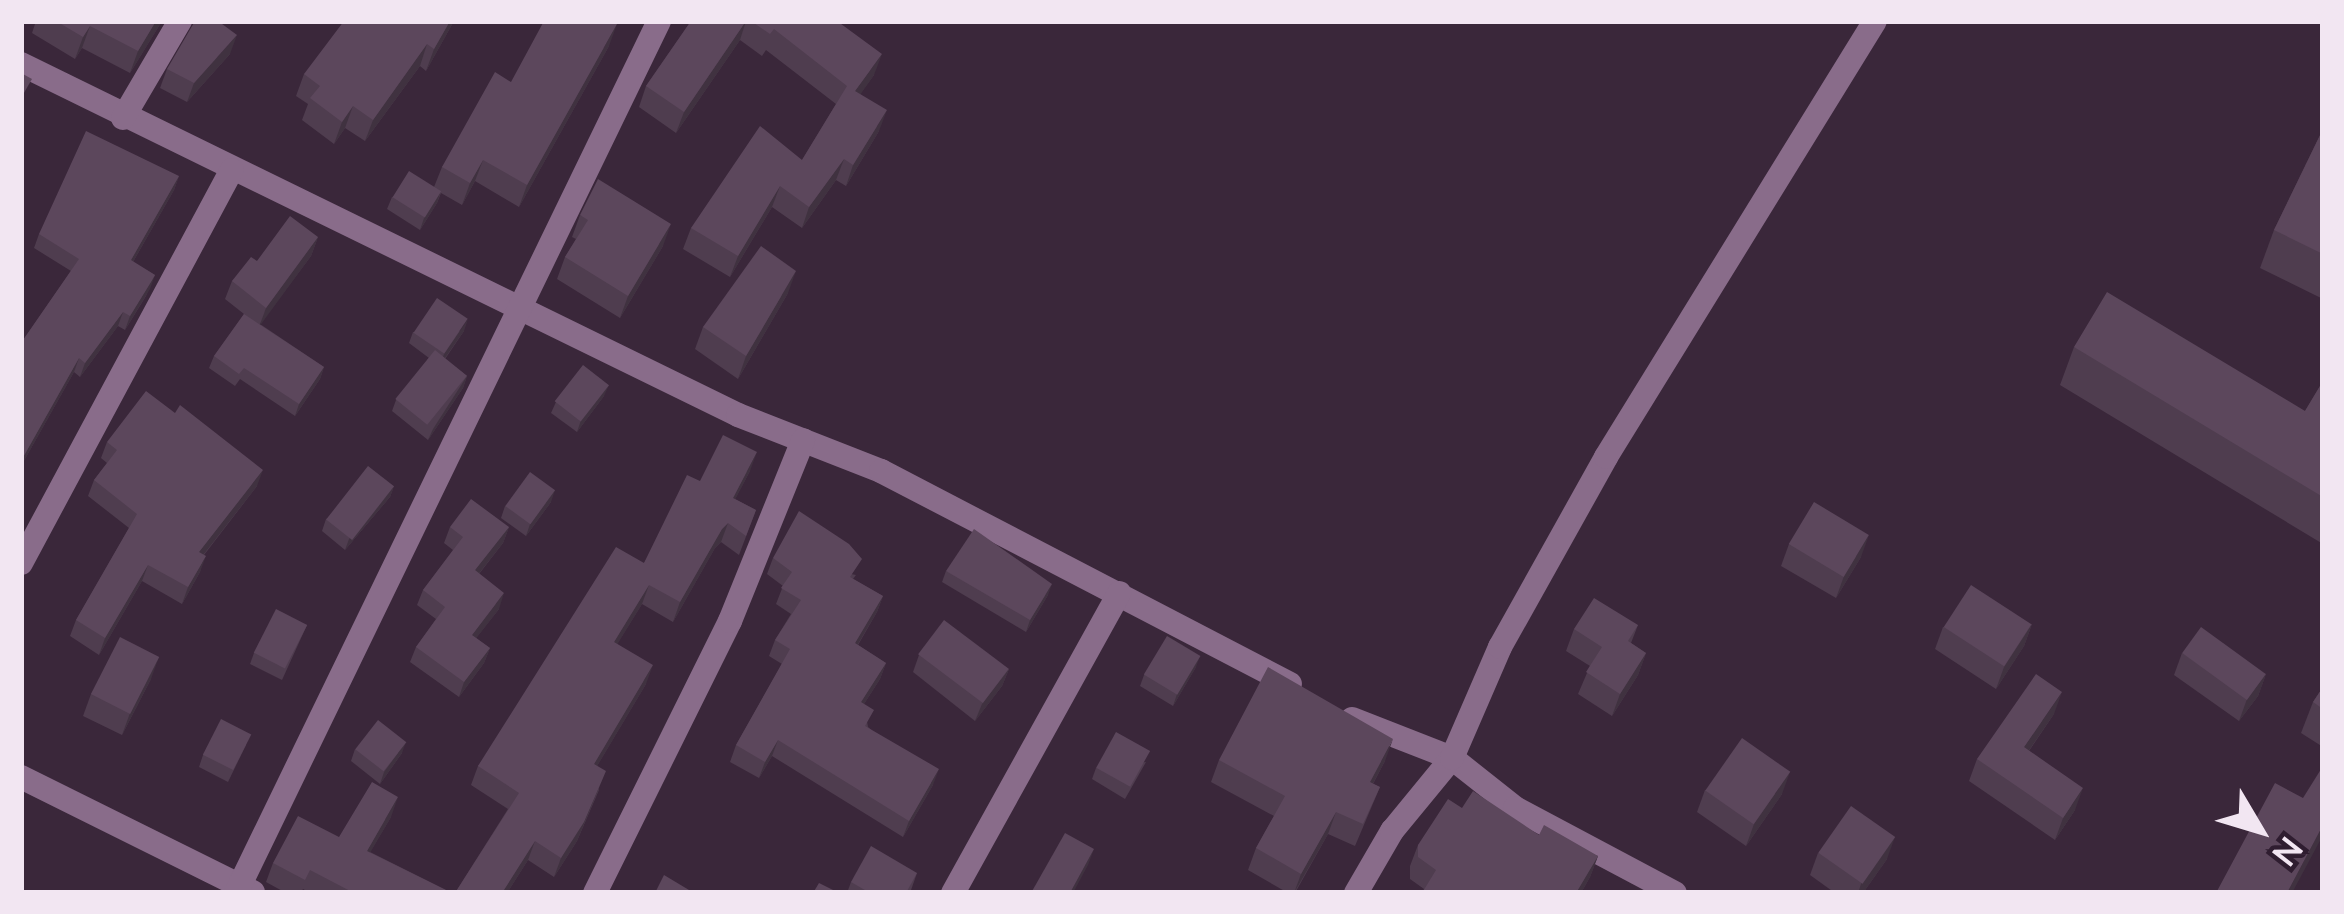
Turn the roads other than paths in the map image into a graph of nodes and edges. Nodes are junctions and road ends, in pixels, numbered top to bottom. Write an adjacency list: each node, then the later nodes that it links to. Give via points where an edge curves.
1 (180, 21): 5 (street)
2 (658, 21): 7 (street)
3 (1875, 21): 11 (street, via 1606,458 1500,647)
4 (21, 64): 5 (street)
5 (123, 118): 6 (street)
6 (232, 170): 7 (street); 9 (street)
7 (525, 310): 8 (street); 13 (street)
8 (803, 440): 10 (street, via 881,471); 14 (street, via 730,622)
9 (21, 562)
10 (1119, 593): 11 (street, via 1327,705); 15 (street)
11 (1452, 758): 16 (street, via 1392,831); 17 (street, via 1515,808)
12 (21, 777): 13 (street)
13 (244, 891)
14 (595, 893)
15 (952, 893)
16 (1356, 893)
17 (1675, 893)

